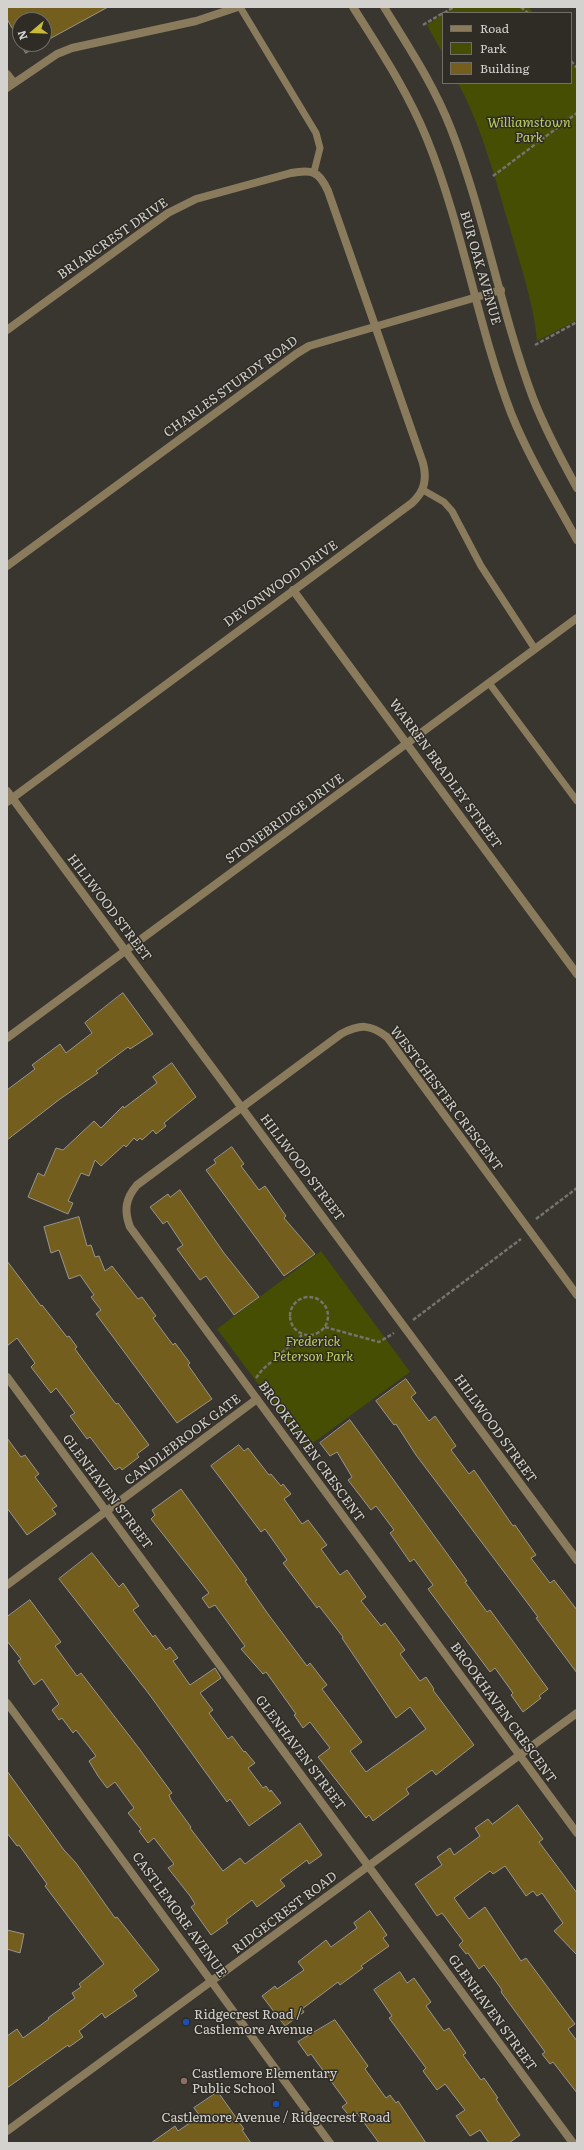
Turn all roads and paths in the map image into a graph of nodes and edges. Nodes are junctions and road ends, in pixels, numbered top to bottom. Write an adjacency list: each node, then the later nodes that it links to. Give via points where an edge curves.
1 (239, 7): 9 (street, via 196,21 72,48 57,54); 11 (lane, via 316,133 320,148)
2 (353, 7): 14 (street, BUR OAK AVENUE, via 408,97 427,138 442,179)
3 (384, 7): 13 (street, BUR OAK AVENUE, via 446,115 468,176)
4 (454, 7): 5 (path)
5 (445, 12)
6 (442, 14): 7 (path)
7 (423, 25)
8 (7, 74): 9 (street)
9 (10, 85)
10 (577, 113): 12 (path)
11 (314, 172): 16 (street, via 323,180 328,191); 17 (street, BRIARCREST DRIVE, via 305,170 291,173 196,199 179,207 148,226)
12 (493, 176)
13 (501, 290): 14 (street, CHARLES STURDY ROAD); 19 (street, BUR OAK AVENUE, via 533,399 547,432)
14 (476, 298): 16 (street, CHARLES STURDY ROAD); 21 (street, BUR OAK AVENUE, via 502,388 520,434)
15 (577, 322): 18 (path)
16 (376, 326): 20 (street, via 423,463 426,476); 22 (street, CHARLES STURDY ROAD, via 309,346 296,354)
17 (7, 330)
18 (535, 345)
19 (577, 488)
20 (423, 490): 23 (street, DEVONWOOD DRIVE, via 412,503); 25 (lane, via 444,502 452,511 478,560)
21 (577, 540)
22 (7, 566)
23 (293, 590): 27 (street, WARREN BRADLEY STREET); 28 (street, DEVONWOOD DRIVE)
24 (577, 618): 25 (street, STONEBRIDGE DRIVE)
25 (535, 649): 26 (street, STONEBRIDGE DRIVE)
26 (489, 683): 27 (street, STONEBRIDGE DRIVE); 29 (lane)
27 (407, 743): 30 (street, STONEBRIDGE DRIVE); 31 (street, WARREN BRADLEY STREET)
28 (9, 797): 30 (street, HILLWOOD STREET)
29 (577, 801)
30 (126, 950): 32 (street, STONEBRIDGE DRIVE); 33 (street, HILLWOOD STREET)
31 (577, 974)
32 (7, 1038)
33 (242, 1108): 35 (street, WESTCHESTER CRESCENT, via 341,1034 362,1026 375,1028 387,1037); 37 (street, HILLWOOD STREET); 43 (street, BROOKHAVEN CRESCENT, via 137,1185 130,1194 126,1217 130,1228)
34 (577, 1188): 35 (path, via 534,1220)
35 (528, 1229): 36 (street, WESTCHESTER CRESCENT); 37 (path, via 522,1238)
36 (577, 1295)
37 (404, 1326): 45 (street, HILLWOOD STREET)
38 (325, 1327): 39 (path, via 315,1335); 39 (path, via 328,1315 324,1303 319,1299 306,1297 295,1302 289,1314 292,1326); 40 (path, via 379,1342)
39 (302, 1334): 42 (path)
40 (387, 1338)
41 (7, 1377): 44 (street, GLENHAVEN STREET)
42 (256, 1378)
43 (257, 1399): 44 (street, CANDLEBROOK GATE); 49 (street, BROOKHAVEN CRESCENT)
44 (107, 1511): 46 (street, CANDLEBROOK GATE); 51 (street, GLENHAVEN STREET)
45 (577, 1560)
46 (7, 1585)
47 (7, 1703): 52 (street, CASTLEMORE AVENUE)
48 (577, 1713): 49 (street, RIDGECREST ROAD)
49 (519, 1755): 50 (street, BROOKHAVEN CRESCENT); 51 (street, RIDGECREST ROAD)
50 (577, 1833)
51 (369, 1866): 52 (street, RIDGECREST ROAD); 55 (street, GLENHAVEN STREET)
52 (212, 1981): 53 (street, RIDGECREST ROAD); 54 (street, CASTLEMORE AVENUE)
53 (7, 2131)
54 (330, 2143)
55 (573, 2143)

